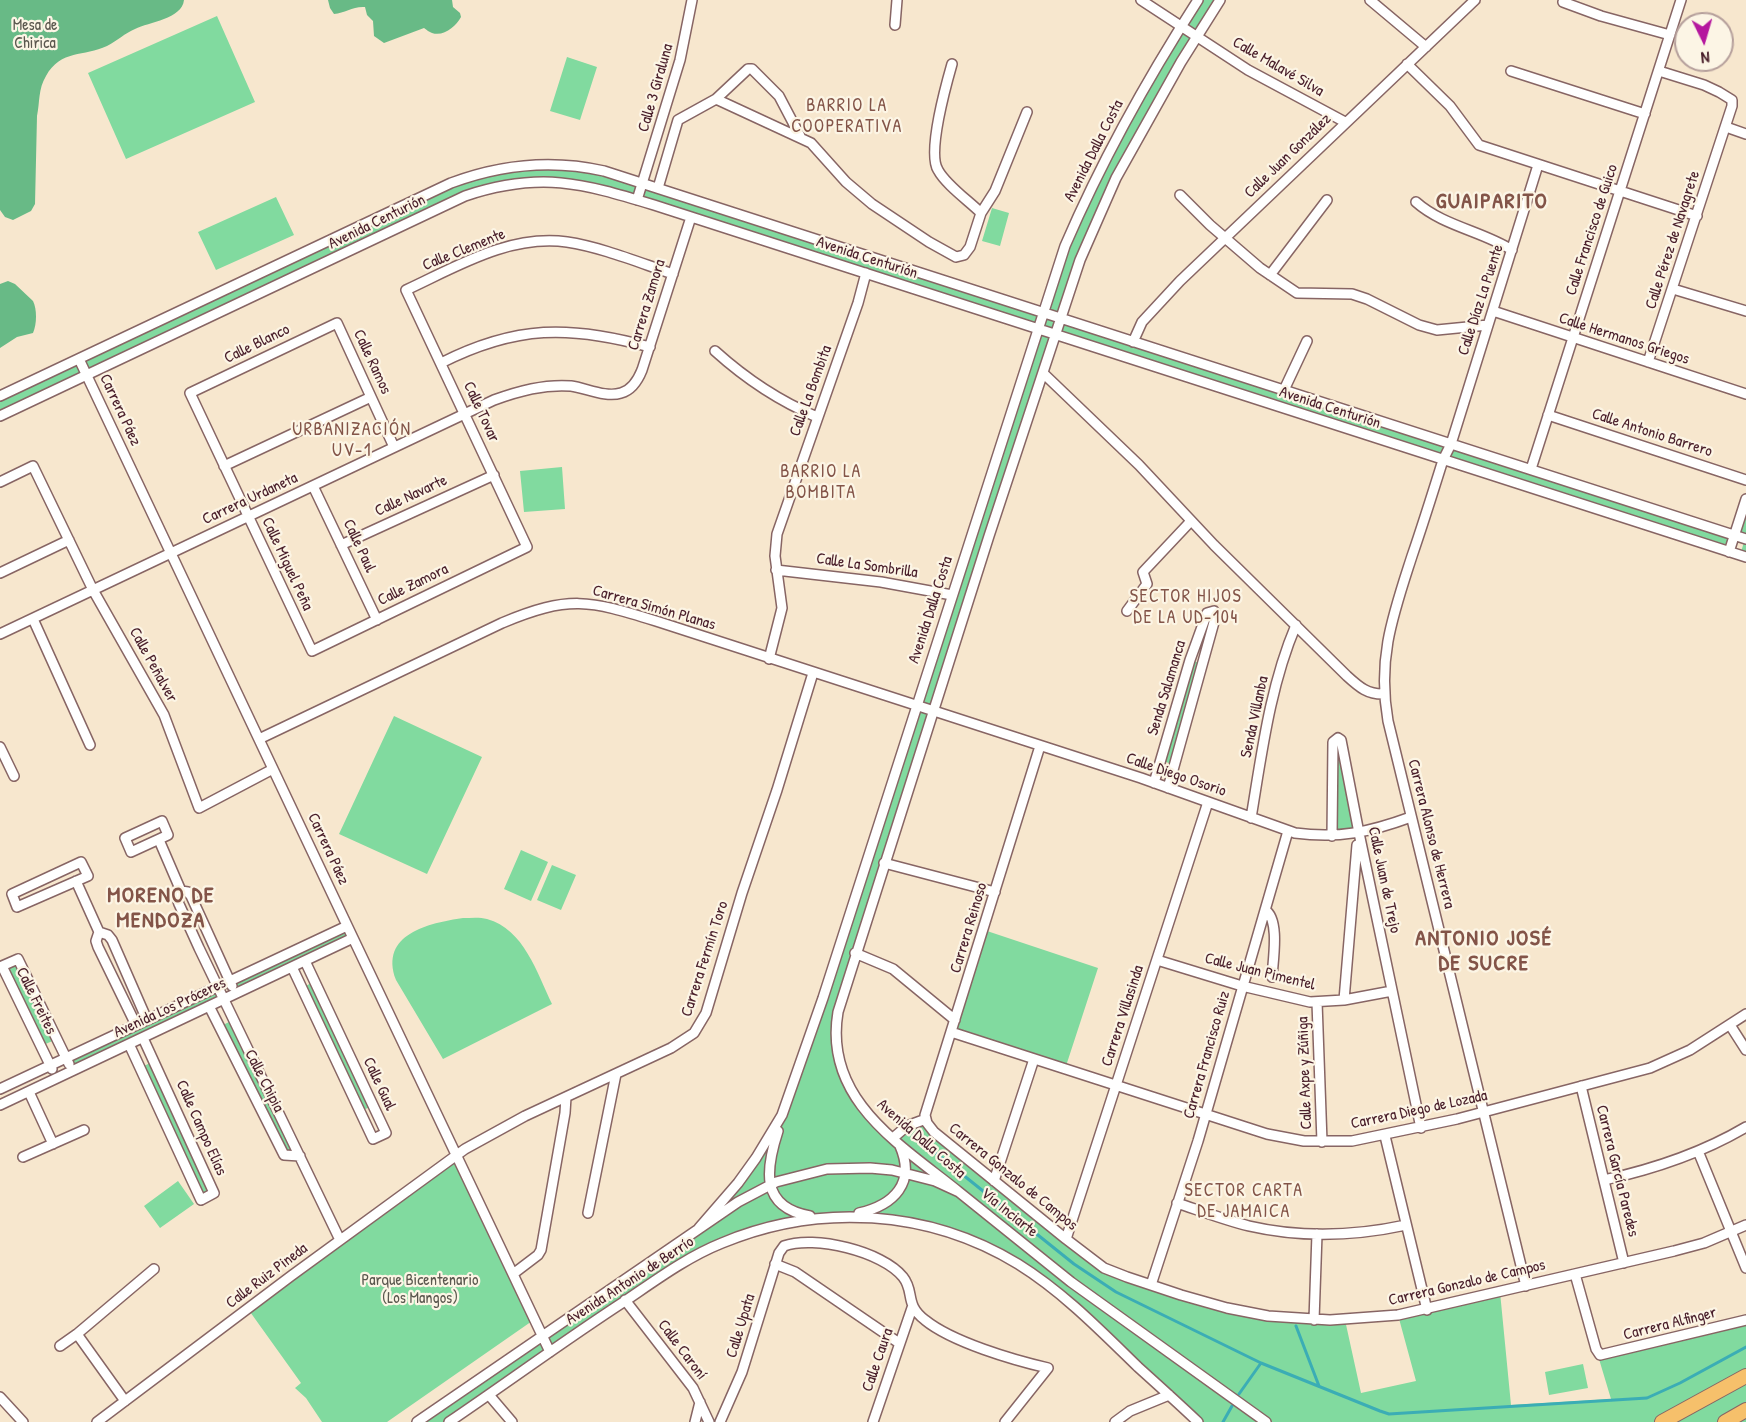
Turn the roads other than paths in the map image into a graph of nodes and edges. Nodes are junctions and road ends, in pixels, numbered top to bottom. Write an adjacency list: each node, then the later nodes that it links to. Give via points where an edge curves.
1 (692, 0): 27 (street, Calle 3 Giraluna, via 680,60)
2 (897, 0): 10 (street)
3 (1141, 0): 11 (street, Calle Malavé Silva)
4 (1198, 0): 11 (street, Avenida Dalla Costa)
5 (1220, 0): 13 (street, Avenida Dalla Costa)
6 (1370, 0): 14 (street)
7 (1475, 0): 14 (street, Calle Juan González)
8 (1681, 0): 12 (street, Calle Francisco de Guico)
9 (1563, 2): 12 (street)
10 (895, 25)
11 (1182, 26): 13 (street, Calle Malavé Silva); 46 (street, Avenida Dalla Costa, via 1094,180 1065,246)
12 (1670, 35): 18 (street, Calle Francisco de Guico)
13 (1197, 36): 22 (street, Calle Malavé Silva, via 1248,70); 47 (street, Avenida Dalla Costa, via 1108,194)
14 (1425, 47): 16 (street, Calle Juan González)
15 (952, 64): 34 (street, via 934,147 935,164 941,175)
16 (1407, 64): 22 (street, Calle Juan González); 26 (street, via 1450,106 1479,145)
17 (1511, 71): 21 (street)
18 (1659, 71): 21 (street, Calle Francisco de Guico); 23 (street, Calle Pérez de Navagrete, via 1704,85 1732,100)
19 (716, 99): 25 (street); 25 (street, via 752,69 779,96); 28 (street, via 675,124)
20 (1027, 112): 34 (street, via 995,191)
21 (1645, 114): 29 (street, Calle Francisco de Guico)
22 (1346, 123): 37 (street, Calle Juan González)
23 (1726, 128): 24 (street); 35 (street, Calle Pérez de Navagrete)
24 (1746, 134)
25 (800, 136): 34 (street, via 817,147 846,182 872,204 950,255 964,255 970,247)
26 (1538, 165): 29 (street); 38 (street, Calle Díaz La Puente)
27 (642, 183): 28 (street, Avenida Centurión); 31 (street, Calle 3 Giraluna); 57 (street, Avenida Centurión, via 584,166 544,164 506,167 469,176)
28 (658, 188): 46 (street, Avenida Centurión)
29 (1620, 191): 35 (street); 52 (street, Calle Francisco de Guico)
30 (1180, 195): 37 (street)
31 (637, 200): 36 (street, Avenida Centurión); 61 (street, Avenida Centurión, via 597,187 559,182 523,182 483,190)
32 (1327, 201): 41 (street)
33 (1416, 202): 38 (street, via 1428,212 1484,234)
34 (981, 213)
35 (1697, 216): 42 (street, Calle Pérez de Navagrete)
36 (691, 217): 39 (street, Avenida Centurión); 40 (street, Carrera Zamora)
37 (1225, 238): 41 (street); 54 (street, Calle Juan González, via 1150,312)
38 (1512, 250): 44 (street, Calle Díaz La Puente)
39 (866, 273): 50 (street, Avenida Centurión); 71 (street, Calle La Bombita)
40 (673, 274): 43 (street, Calle Clemente, via 580,244 546,240 501,248); 55 (street, Carrera Zamora)
41 (1270, 275): 49 (street, via 1297,293 1352,294 1429,328)
42 (1673, 289): 45 (street); 58 (street, Calle Pérez de Navagrete)
43 (406, 290): 59 (street, Calle Tovar)
44 (1493, 311): 49 (street, Calle Díaz La Puente); 52 (street, Calle Hermanos Griegos)
45 (1746, 311)
46 (1043, 313): 47 (street, Avenida Centurión); 50 (street, Avenida Dalla Costa)
47 (1060, 318): 51 (street, Avenida Dalla Costa); 54 (street, Avenida Centurión)
48 (337, 323): 63 (street, Calle Blanco); 67 (street, Calle Ramos)
49 (1488, 325): 72 (street, Calle Díaz La Puente)
50 (1038, 329): 51 (street, Avenida Centurión); 97 (street, Avenida Dalla Costa)
51 (1055, 334): 60 (street, Avenida Dalla Costa); 74 (street, Avenida Centurión)
52 (1573, 338): 58 (street, Calle Hermanos Griegos); 69 (street, Calle Francisco de Guico)
53 (1307, 341): 62 (street)
54 (1132, 342): 62 (street, Avenida Centurión)
55 (650, 347): 59 (street, via 602,335 545,332 494,341); 64 (street, Carrera Zamora, via 640,377)
56 (715, 351): 71 (street, via 765,390)
57 (79, 359): 61 (street, Carrera Páez); 66 (street, Avenida Centurión)
58 (1648, 362): 65 (street, Calle Hermanos Griegos)
59 (441, 363): 68 (street, Calle Tovar)
60 (1043, 373): 83 (street); 108 (street, Avenida Dalla Costa)
61 (87, 375): 70 (street, Avenida Centurión); 92 (street, Carrera Páez)
62 (1284, 390): 72 (street, Avenida Centurión)
63 (190, 393): 75 (street, Calle Miguel Peña)
64 (621, 393): 68 (street, Carrera Urdaneta, via 542,387 503,397)
65 (1746, 394)
66 (0, 396)
67 (371, 397): 73 (street, Calle Ramos); 75 (street)
68 (465, 413): 73 (street, Carrera Urdaneta); 77 (street, Calle Tovar)
69 (1548, 415): 76 (street, Calle Francisco de Guico); 78 (street, Calle Antonio Barrero)
70 (0, 416)
71 (817, 417): 94 (street, Calle La Bombita, via 777,534)
72 (1451, 444): 74 (street, Calle Díaz La Puente); 76 (street, Avenida Centurión)
73 (394, 447): 80 (street, Carrera Urdaneta)
74 (1443, 460): 91 (street, Avenida Centurión); 106 (street, Carrera Alonso de Herrera, via 1389,631)
75 (224, 466): 82 (street, Calle Miguel Peña)
76 (1531, 469): 85 (street, Avenida Centurión)
77 (494, 475): 89 (street, Calle Navarte); 90 (street, Calle Tovar)
78 (1746, 480)
79 (0, 482): 88 (street, Calle Peñalver, via 33,466)
80 (313, 486): 82 (street, Carrera Urdaneta); 89 (street, Calle Paul)
81 (1746, 499): 84 (street)
82 (248, 517): 92 (street, Carrera Urdaneta); 103 (street, Calle Miguel Peña)
83 (1191, 521): 98 (street, via 1143,572 1147,584); 101 (street)
84 (1738, 523): 85 (street); 86 (street)
85 (1715, 529): 86 (street, Avenida Centurión)
86 (1734, 535): 87 (street, Avenida Centurión); 91 (street)
87 (1746, 539): 93 (street)
88 (69, 540): 95 (street); 96 (street, Calle Peñalver)
89 (341, 545): 100 (street, Calle Paul)
90 (527, 547): 100 (street, Calle Zamora)
91 (1729, 552): 93 (street, Avenida Centurión)
92 (172, 553): 96 (street, Carrera Urdaneta); 109 (street, Carrera Páez)
93 (1743, 556)
94 (776, 570): 97 (street, Calle La Sombrilla, via 870,580); 104 (street, Calle La Bombita, via 782,608)
95 (0, 573)
96 (93, 590): 99 (street, Carrera Urdaneta); 113 (street, Calle Peñalver, via 164,715 200,808)
97 (952, 595): 107 (street, Avenida Dalla Costa)
98 (1127, 611)
99 (33, 619): 102 (street, Carrera Urdaneta); 110 (street)
100 (377, 620): 103 (street, Calle Zamora)
101 (1296, 625): 106 (street, via 1358,686 1371,694); 119 (street, Senda Villanba, via 1274,692)
102 (0, 634)
103 (312, 651)
104 (769, 659): 105 (street, Carrera Simón Planas); 109 (street, Carrera Simón Planas, via 615,609 580,603 552,605 502,623)
105 (813, 673): 107 (street, Carrera Simón Planas); 159 (street, Carrera Fermín Toro, via 700,1026 678,1044)
106 (1384, 694): 118 (street, Carrera Alonso de Herrera)
107 (917, 706): 108 (street, Carrera Simón Planas); 168 (street, Avenida Dalla Costa)
108 (933, 712): 111 (street, Calle Diego Osorio); 124 (street, Avenida Dalla Costa)
109 (259, 739): 113 (street, Carrera Páez)
110 (90, 745)
111 (1040, 746): 115 (street, Calle Diego Osorio); 127 (street, Carrera Reinoso)
112 (0, 747): 114 (street)
113 (273, 769): 129 (street, Carrera Páez)
114 (14, 776)
115 (1154, 783): 116 (street, Calle Diego Osorio); 116 (street, Senda Salamanca, via 1190,660 1207,613 1214,611)
116 (1168, 788): 117 (street, Calle Diego Osorio)
117 (1208, 802): 119 (street, Calle Diego Osorio); 133 (street, Carrera Villasinda)
118 (1411, 817): 121 (street, Calle Diego Osorio); 167 (street, Carrera Alonso de Herrera)
119 (1251, 818): 120 (street, Calle Diego Osorio)
120 (1288, 831): 122 (street, Calle Diego Osorio); 128 (street, Carrera Francisco Ruiz)
121 (1359, 833): 122 (street, Calle Diego Osorio); 122 (street, Calle Juan de Trejo, via 1338,738 1333,742); 140 (street, Calle Juan de Trejo); 143 (street)
122 (1332, 836)
123 (159, 840): 126 (street)
124 (884, 863): 127 (street); 132 (street, Avenida Dalla Costa)
125 (76, 881): 125 (street, via 88,875 81,862 12,894 20,908); 130 (street)
126 (181, 891): 137 (street, via 191,896); 139 (street, Calle Chipia, via 179,904)
127 (995, 892): 148 (street, Carrera Reinoso)
128 (1264, 910): 136 (street, via 1270,913 1274,924); 138 (street, Carrera Francisco Ruiz)
129 (347, 926): 131 (street, Carrera Páez); 137 (street, Avenida Los Próceres)
130 (99, 932): 147 (street, via 112,940); 149 (street, via 98,947)
131 (353, 938): 134 (street, Avenida Los Próceres); 179 (street, Carrera Páez)
132 (855, 953): 148 (street, via 893,969); 175 (street, Avenida Dalla Costa, via 837,1022 839,1059 859,1104)
133 (1157, 960): 138 (street, Calle Juan Pimentel); 161 (street, Carrera Villasinda)
134 (305, 961): 135 (street, Avenida Los Próceres); 135 (street, Calle Gual, via 386,1133 373,1139)
135 (292, 967): 141 (street, Avenida Los Próceres)
136 (1272, 977)
137 (230, 981): 139 (street, Avenida Los Próceres); 141 (street)
138 (1242, 986): 144 (street, Calle Juan Pimentel); 169 (street, Carrera Francisco Ruiz)
139 (217, 987): 142 (street, Calle Chipia); 147 (street, Avenida Los Próceres)
140 (1392, 992): 143 (street, Calle Juan Pimentel); 172 (street, Calle Juan de Trejo)
141 (236, 994): 142 (street, Avenida Los Próceres)
142 (223, 1000): 145 (street, Avenida Los Próceres); 180 (street, Calle Chipia)
143 (1344, 1000): 144 (street, Calle Juan Pimentel)
144 (1317, 1002): 176 (street, Calle Axpe y Zúñiga)
145 (209, 1006): 152 (street, Avenida Los Próceres); 180 (street, Calle Chipia, via 284,1156)
146 (1746, 1014): 150 (street, Carrera Diego de Lozada)
147 (147, 1020): 149 (street, Avenida Los Próceres)
148 (955, 1020): 151 (street, Carrera Reinoso)
149 (136, 1025): 155 (street, Avenida Los Próceres)
150 (1730, 1025): 154 (street); 162 (street, Carrera Diego de Lozada, via 1671,1059)
151 (951, 1032): 156 (street, Carrera Diego de Lozada); 170 (street, Carrera Reinoso)
152 (143, 1038): 153 (street, Avenida Los Próceres); 153 (street, Calle Campo Elías, via 214,1193 201,1200)
153 (129, 1044): 158 (street, Avenida Los Próceres)
154 (1746, 1050)
155 (66, 1058): 157 (street, Avenida Los Próceres); 157 (street, Calle Freites, via 18,959 2,966); 158 (street, Calle Freites)
156 (1034, 1059): 161 (street, Carrera Diego de Lozada); 184 (street)
157 (51, 1065): 160 (street, Calle Freites); 163 (street, Avenida Los Próceres)
158 (72, 1071): 160 (street, Avenida Los Próceres)
159 (616, 1074): 165 (street, Carrera Fermín Toro); 188 (street)
160 (57, 1079): 164 (street, Avenida Los Próceres)
161 (1117, 1086): 169 (street, Carrera Diego de Lozada); 197 (street, Carrera Villasinda)
162 (1581, 1086): 167 (street, Carrera Diego de Lozada); 183 (street, Carrera García Paredes)
163 (0, 1089)
164 (29, 1092): 166 (street, Avenida Los Próceres); 177 (street)
165 (566, 1097): 179 (street, Carrera Fermín Toro); 204 (street, via 541,1251)
166 (0, 1105)
167 (1483, 1113): 172 (street, Carrera Diego de Lozada); 207 (street, Carrera Alonso de Herrera)
168 (782, 1115): 185 (street, via 768,1165); 194 (street, Avenida Dalla Costa, via 738,1184)
169 (1206, 1115): 176 (street, Carrera Diego de Lozada, via 1267,1134); 187 (street, Carrera Francisco Ruiz)
170 (926, 1119): 175 (street, via 907,1125); 184 (street, Carrera Gonzalo de Campos, via 934,1132)
171 (1746, 1127): 178 (street)
172 (1421, 1128): 174 (street, Carrera Diego de Lozada)
173 (84, 1130): 177 (street)
174 (1386, 1136): 176 (street, Carrera Diego de Lozada); 192 (street)
175 (896, 1141): 182 (street, via 904,1155); 186 (street, Avenida Dalla Costa)
176 (1322, 1142)
177 (53, 1144): 181 (street)
178 (1698, 1151): 183 (street, via 1647,1170); 195 (street)
179 (456, 1155): 198 (street, Calle Ruiz Pineda); 204 (street, Carrera Páez)
180 (300, 1156): 198 (street, Calle Chipia)
181 (23, 1157)
182 (905, 1173): 185 (street, Vía Inciarte, via 870,1168 827,1169); 186 (street, Vía Inciarte); 189 (street, via 901,1187 889,1201)
183 (1604, 1180): 200 (street, Carrera García Paredes)
184 (994, 1181): 197 (street, Carrera Gonzalo de Campos)
185 (770, 1185): 190 (street, via 785,1207); 194 (street, Vía Inciarte)
186 (959, 1192): 237 (street, Vía Inciarte, via 1071,1282)
187 (1177, 1203): 196 (street, via 1249,1226); 206 (street, Carrera Francisco Ruiz)
188 (588, 1213)
189 (848, 1216): 190 (street, Avenida Antonio de Berrío); 220 (street, via 933,1227 1015,1263 1074,1306)
190 (821, 1218): 191 (street, Avenida Antonio de Berrío)
191 (788, 1223): 199 (street); 208 (street, Avenida Antonio de Berrío, via 705,1251)
192 (1406, 1225): 196 (street, via 1361,1233); 210 (street)
193 (1746, 1225): 195 (street, Carrera Gonzalo de Campos)
194 (699, 1228): 214 (street, Avenida Antonio de Berrío)
195 (1731, 1232): 200 (street, Carrera Gonzalo de Campos); 202 (street)
196 (1317, 1234): 211 (street)
197 (1066, 1239): 206 (street, Carrera Gonzalo de Campos, via 1104,1268)
198 (340, 1240): 222 (street, Calle Ruiz Pineda)
199 (792, 1243): 201 (street, Calle Upata, via 784,1246); 209 (street, via 844,1247 871,1256 901,1275)
200 (1624, 1263): 205 (street, Carrera Gonzalo de Campos)
201 (775, 1264): 215 (street, via 795,1272); 232 (street, Calle Upata, via 742,1372)
202 (1746, 1268)
203 (154, 1269): 213 (street)
204 (513, 1274): 214 (street, Carrera Páez)
205 (1575, 1274): 207 (street, Carrera Gonzalo de Campos); 212 (street, Carrera Alfinger, via 1600,1355)
206 (1151, 1285): 211 (street, Carrera Gonzalo de Campos, via 1236,1310)
207 (1526, 1286): 210 (street, Carrera Gonzalo de Campos)
208 (625, 1300): 217 (street, Avenida Antonio de Berrío); 223 (street, Calle Caroní)
209 (912, 1308): 215 (street, Calle Caura); 234 (street, via 938,1329 986,1350 1048,1368)
210 (1427, 1310): 211 (street, Carrera Gonzalo de Campos, via 1371,1318)
211 (1314, 1320)
212 (1746, 1320)
213 (77, 1334): 216 (street); 222 (street)
214 (542, 1335): 217 (street, Carrera Páez); 227 (street, Avenida Antonio de Berrío)
215 (899, 1343): 233 (street, Calle Caura)
216 (60, 1346)
217 (550, 1352): 219 (street, Avenida Antonio de Berrío)
218 (1746, 1376): 238 (highway)
219 (489, 1395): 228 (street, Avenida Antonio de Berrío); 229 (street)
220 (1169, 1395): 235 (street, via 1130,1411); 236 (street)
221 (0, 1397): 225 (street)
222 (125, 1401): 226 (street, Calle Ruiz Pineda)
223 (700, 1402): 230 (street); 231 (street, Calle Caroní)
224 (1746, 1410): 239 (highway)
225 (23, 1422)
226 (97, 1422)
227 (417, 1422)
228 (449, 1422)
229 (512, 1422)
230 (695, 1422)
231 (710, 1422)
232 (720, 1422)
233 (873, 1422)
234 (1005, 1422)
235 (1115, 1422)
236 (1198, 1422)
237 (1266, 1422)
238 (1662, 1422)
239 (1725, 1422)

